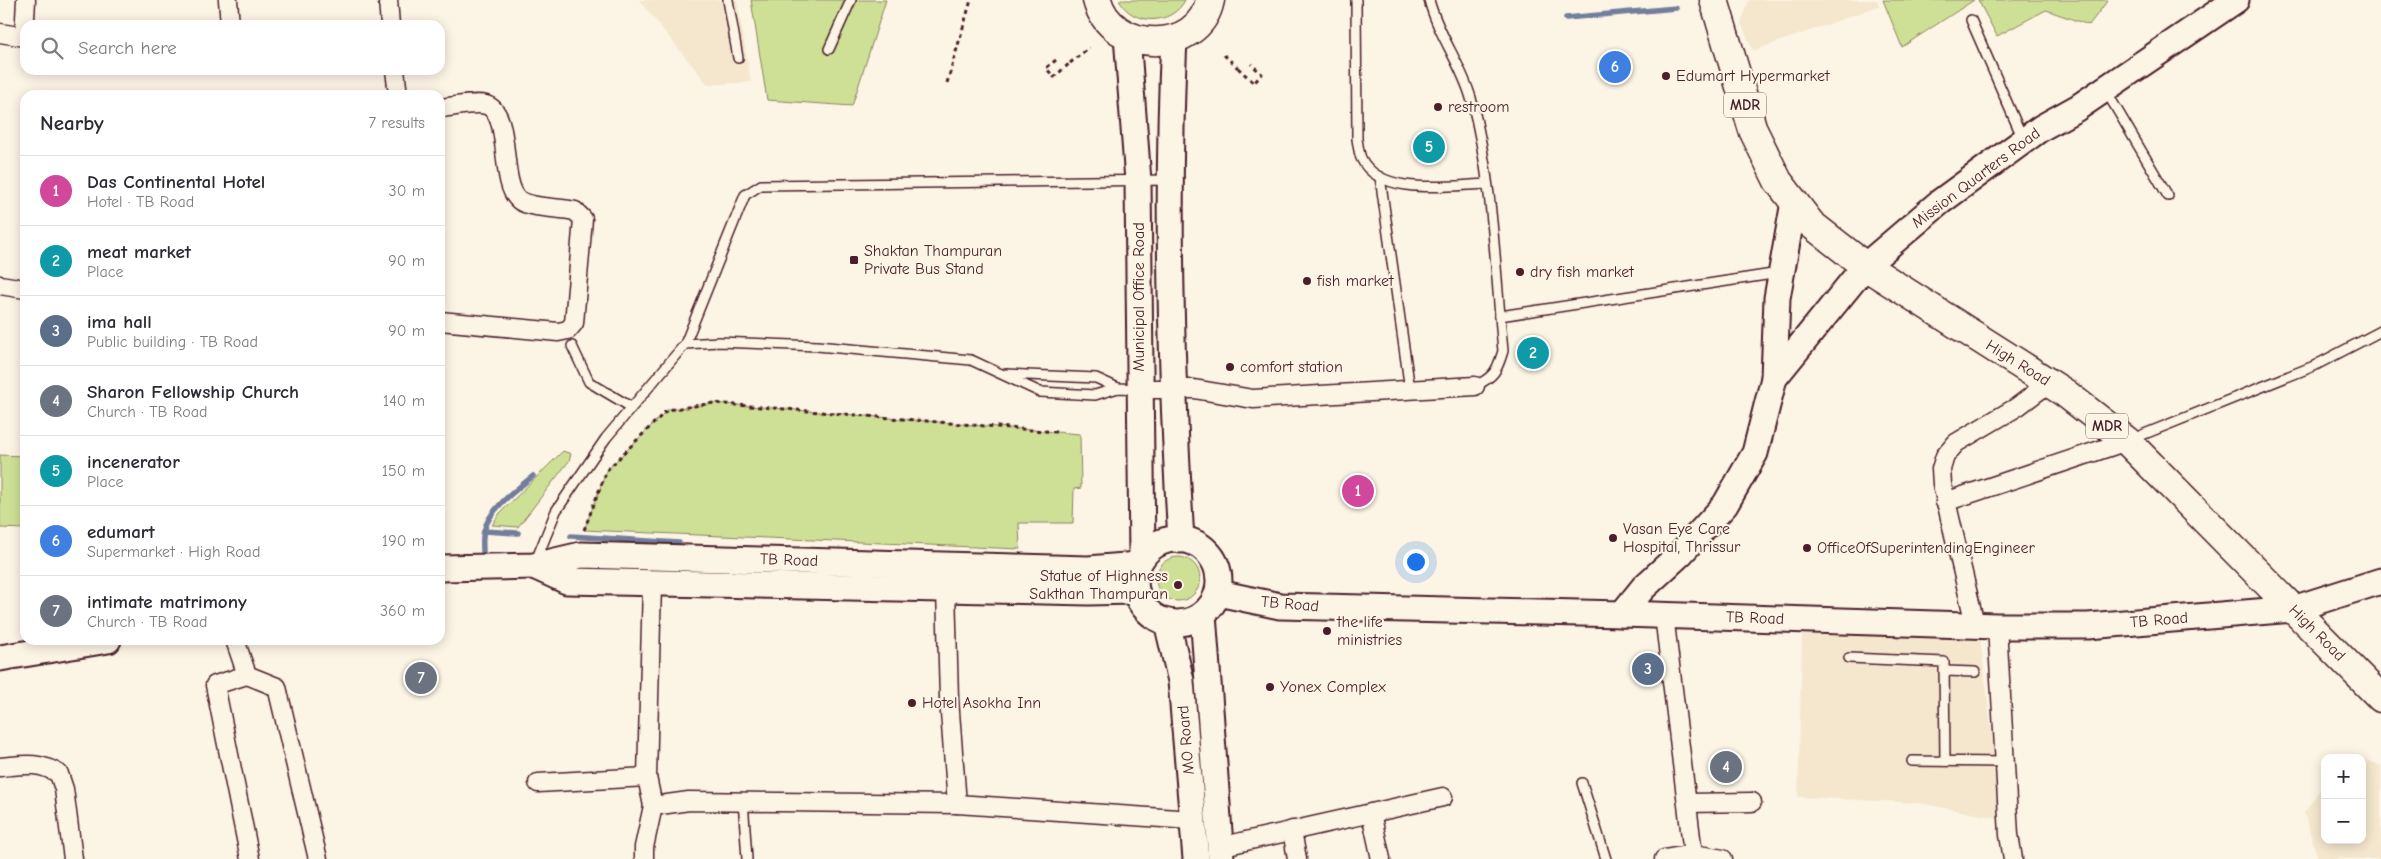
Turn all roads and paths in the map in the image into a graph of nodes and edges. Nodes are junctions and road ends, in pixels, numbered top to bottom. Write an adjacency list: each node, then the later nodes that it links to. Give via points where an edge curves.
1 (26, 0): 13 (street)
2 (228, 0): 14 (street)
3 (388, 0): 15 (street)
4 (728, 0): 24 (lane)
5 (851, 0): 22 (lane)
6 (971, 0): 28 (path)
7 (1356, 0): 33 (lane, via 1356,139 1361,159)
8 (1429, 0): 36 (lane, via 1434,20 1459,66 1470,96 1485,160)
9 (1714, 0): 38 (main road, High Road / MDR, via 1753,130 1778,181)
10 (2236, 0): 29 (main road, Mission Quarters Road)
11 (1213, 1): 20 (main road, via 1190,30)
12 (1095, 3): 19 (main road, via 1111,24)
13 (25, 20)
14 (230, 20)
15 (390, 20)
16 (1971, 20): 32 (lane)
17 (0, 33): 18 (street)
18 (20, 36)
19 (1127, 36): 20 (main road, via 1144,42); 35 (main road, Municipal Office Road)
20 (1174, 38): 34 (main road)
21 (1089, 48): 25 (path, bridge, via 1054,77 1046,68)
22 (829, 49)
23 (1224, 55): 26 (path, bridge, via 1254,83 1262,74)
24 (738, 58)
25 (1056, 60)
26 (1251, 64)
27 (396, 75): 30 (street)
28 (947, 83)
29 (2105, 89): 32 (main road, Mission Quarters Road); 37 (lane)
30 (397, 90)
31 (445, 108): 44 (street, via 485,105 494,109 518,199 529,204 575,211 583,219 574,323 568,330 558,332)
32 (2023, 140): 39 (main road, Mission Quarters Road, via 1940,202)
33 (1380, 177): 36 (lane, via 1414,187); 54 (lane)
34 (1170, 180): 35 (lane); 53 (main road)
35 (1138, 181): 46 (lane, via 761,185 745,195); 52 (main road, Municipal Office Road)
36 (1487, 184): 43 (lane)
37 (2168, 196)
38 (1794, 202): 39 (main road, High Road / MDR, via 1811,224); 40 (main road)
39 (1865, 266): 49 (main road, Mission Quarters Road); 50 (main road, High Road / MDR)
40 (1780, 273): 43 (lane); 49 (main road)
41 (0, 285): 42 (street)
42 (20, 288)
43 (1500, 316): 51 (lane, via 1503,351 1498,367 1490,379)
44 (445, 321)
45 (2381, 331): 57 (lane, via 2314,366)
46 (685, 344): 48 (lane, via 719,342 817,346 971,360); 55 (lane)
47 (572, 346): 55 (lane, via 589,382)
48 (1001, 374): 52 (lane, via 1096,378); 52 (lane, via 1040,392 1095,395)
49 (1774, 378): 71 (main road, via 1755,453 1725,506 1643,588)
50 (2049, 383): 57 (main road, High Road / MDR); 58 (street, via 2016,408 1956,444 1945,456 1941,468)
51 (1475, 386): 54 (street)
52 (1129, 388): 53 (street); 61 (main road, Municipal Office Road)
53 (1174, 390): 54 (street, via 1194,389 1253,399); 60 (main road)
54 (1410, 390)
55 (631, 407): 62 (lane, via 556,511)
56 (1056, 432): 59 (path, via 714,404 667,410 607,470)
57 (2127, 441): 58 (street); 69 (main road, High Road / MDR)
58 (1945, 502): 74 (street)
59 (584, 530)
60 (1181, 540): 61 (main road, via 1159,543); 68 (main road, via 1199,546 1209,555 1216,566)
61 (1140, 561): 62 (main road, TB Road, via 1088,569 581,555); 67 (main road, via 1135,578)
62 (534, 566): 63 (main road, TB Road); 65 (main road, via 567,581)
63 (445, 568)
64 (2381, 582): 69 (main road, TB Road)
65 (652, 584): 66 (main road); 87 (street)
66 (946, 589): 67 (main road); 94 (street, via 949,699)
67 (1136, 591): 73 (main road, via 1148,611)
68 (1218, 593): 70 (main road); 71 (main road, TB Road, via 1280,606)
69 (2293, 609): 74 (main road, TB Road, via 2088,626); 82 (main road, High Road / MDR)
70 (1203, 614): 73 (main road, via 1192,621); 99 (main road)
71 (1622, 614): 72 (main road, TB Road)
72 (1664, 615): 74 (main road, TB Road); 93 (street)
73 (1167, 622): 97 (main road, MO Roard, via 1181,681)
74 (1986, 625): 85 (street)
75 (78, 645): 77 (main road)
76 (237, 645): 81 (street)
77 (0, 658)
78 (1849, 658): 79 (lane, via 1944,662)
79 (1945, 671): 80 (lane); 84 (lane)
80 (1975, 672)
81 (247, 675): 102 (street, via 215,685); 103 (street, via 277,688)
82 (2381, 698)
83 (1912, 761): 84 (lane)
84 (1945, 761): 85 (lane)
85 (2005, 762): 112 (street)
86 (0, 767): 101 (street, via 35,764 48,766 59,774)
87 (647, 777): 88 (street); 95 (street)
88 (538, 783)
89 (1582, 783): 109 (lane)
90 (1443, 797): 96 (street)
91 (743, 800): 94 (street); 95 (street, via 689,801); 105 (lane)
92 (1752, 802): 93 (street)
93 (1686, 803): 100 (street)
94 (957, 804): 97 (street)
95 (653, 806): 104 (street)
96 (1371, 813): 98 (street); 108 (street)
97 (1192, 820): 106 (main road, MO Roard)
98 (1292, 830): 99 (street); 107 (street)
99 (1220, 853)
100 (1693, 854): 110 (street); 111 (street)
101 (73, 859)
102 (250, 859)
103 (318, 859)
104 (644, 859)
105 (747, 859)
106 (1196, 859)
107 (1297, 859)
108 (1381, 859)
109 (1606, 859)
110 (1664, 859)
111 (1723, 859)
112 (2013, 859)

